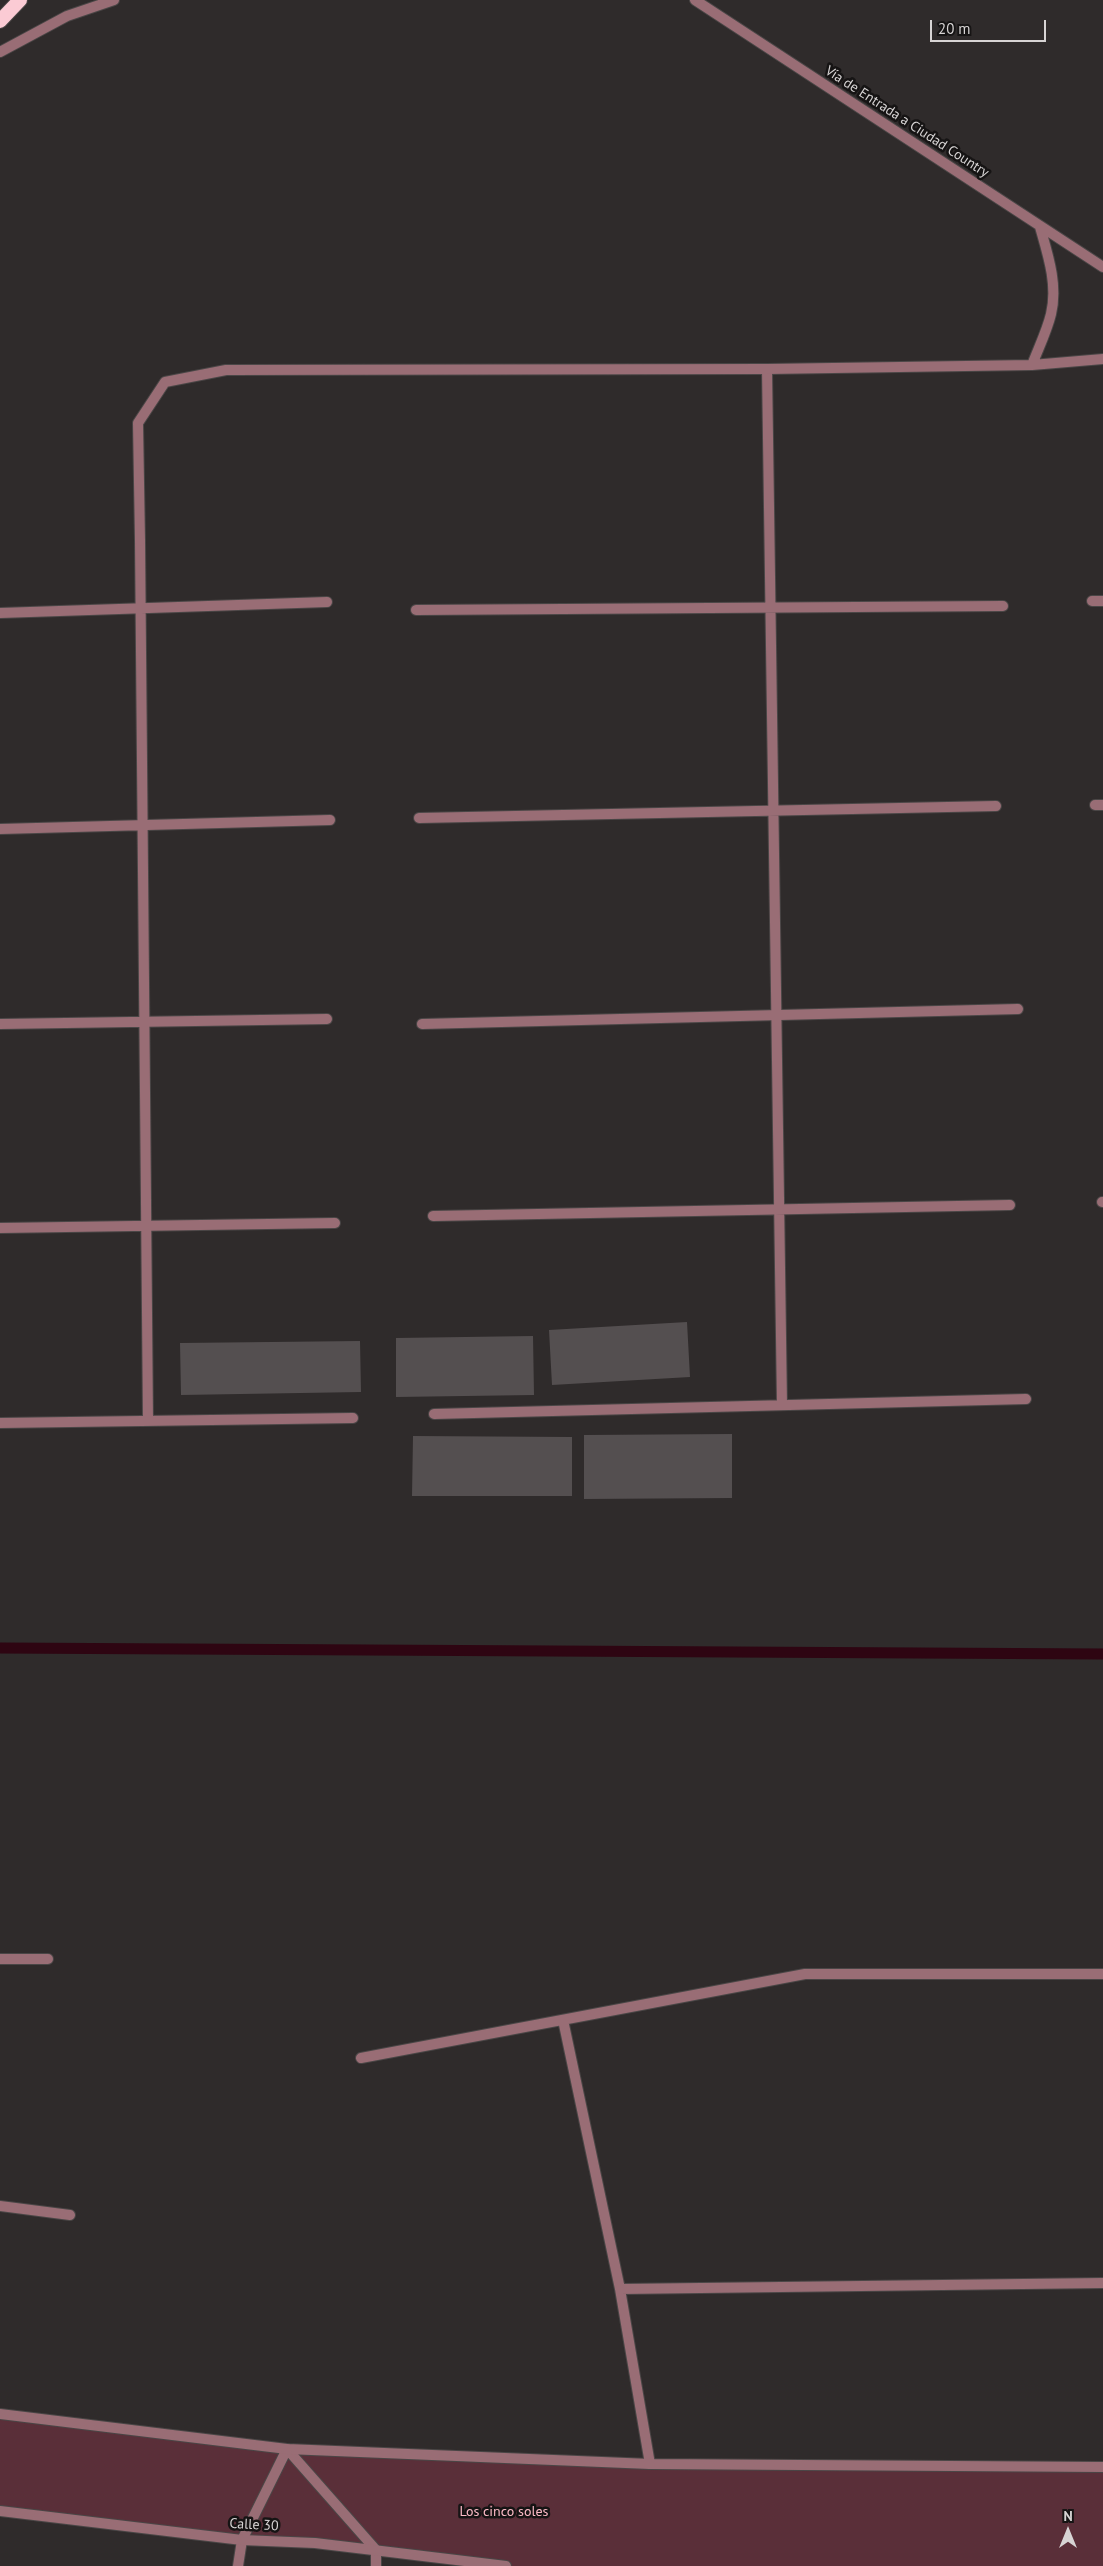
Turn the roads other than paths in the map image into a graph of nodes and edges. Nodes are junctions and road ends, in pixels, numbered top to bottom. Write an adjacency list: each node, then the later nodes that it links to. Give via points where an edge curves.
1 (20, 0): 4 (highway)
2 (114, 0): 5 (street, via 67,16)
3 (695, 0): 6 (street, Vía de Entrada a Ciudad Country)
4 (0, 21)
5 (0, 52)
6 (1040, 226): 7 (street, Vía de Entrada a Ciudad Country); 9 (street, via 1052,269 1052,314)
7 (1103, 266)
8 (1103, 359): 9 (street)
9 (1032, 365): 10 (street)
10 (767, 369): 15 (street, via 226,370 166,382 138,423); 16 (street)
11 (1092, 601): 12 (street)
12 (1103, 601)
13 (327, 602): 15 (street)
14 (1003, 606): 16 (street)
15 (141, 608): 18 (street); 23 (street)
16 (770, 608): 17 (street); 20 (street)
17 (416, 610)
18 (0, 613)
19 (996, 806): 20 (street)
20 (773, 811): 21 (street); 26 (street)
21 (419, 818)
22 (330, 820): 23 (street)
23 (143, 825): 24 (street); 28 (street)
24 (0, 829)
25 (1018, 1009): 26 (street)
26 (776, 1014): 30 (street); 32 (street)
27 (327, 1019): 28 (street)
28 (144, 1022): 29 (street); 35 (street)
29 (0, 1024)
30 (422, 1024)
31 (1010, 1205): 32 (street)
32 (779, 1209): 33 (street); 38 (street)
33 (433, 1216)
34 (335, 1223): 35 (street)
35 (146, 1225): 36 (street); 41 (street)
36 (0, 1228)
37 (1026, 1399): 38 (street)
38 (782, 1405): 39 (street)
39 (434, 1414)
40 (353, 1418): 41 (street)
41 (148, 1421): 42 (street)
42 (0, 1423)
43 (0, 1959): 44 (street)
44 (48, 1959)
45 (1103, 1974): 46 (street, via 805,1974)
46 (563, 2020): 47 (street); 51 (street)
47 (360, 2058)
48 (0, 2206): 49 (street)
49 (70, 2215)
50 (1103, 2283): 51 (street)
51 (620, 2289): 54 (street)
52 (0, 2414): 53 (street)
53 (287, 2449): 54 (street); 57 (street); 58 (street)
54 (650, 2464): 55 (street)
55 (1103, 2467)
56 (0, 2511): 57 (street, Calle 30)
57 (242, 2540): 58 (street, Calle 30); 59 (street)
58 (376, 2550): 60 (street); 61 (street, Calle 30)
59 (238, 2566)
60 (376, 2566)
61 (506, 2566)

